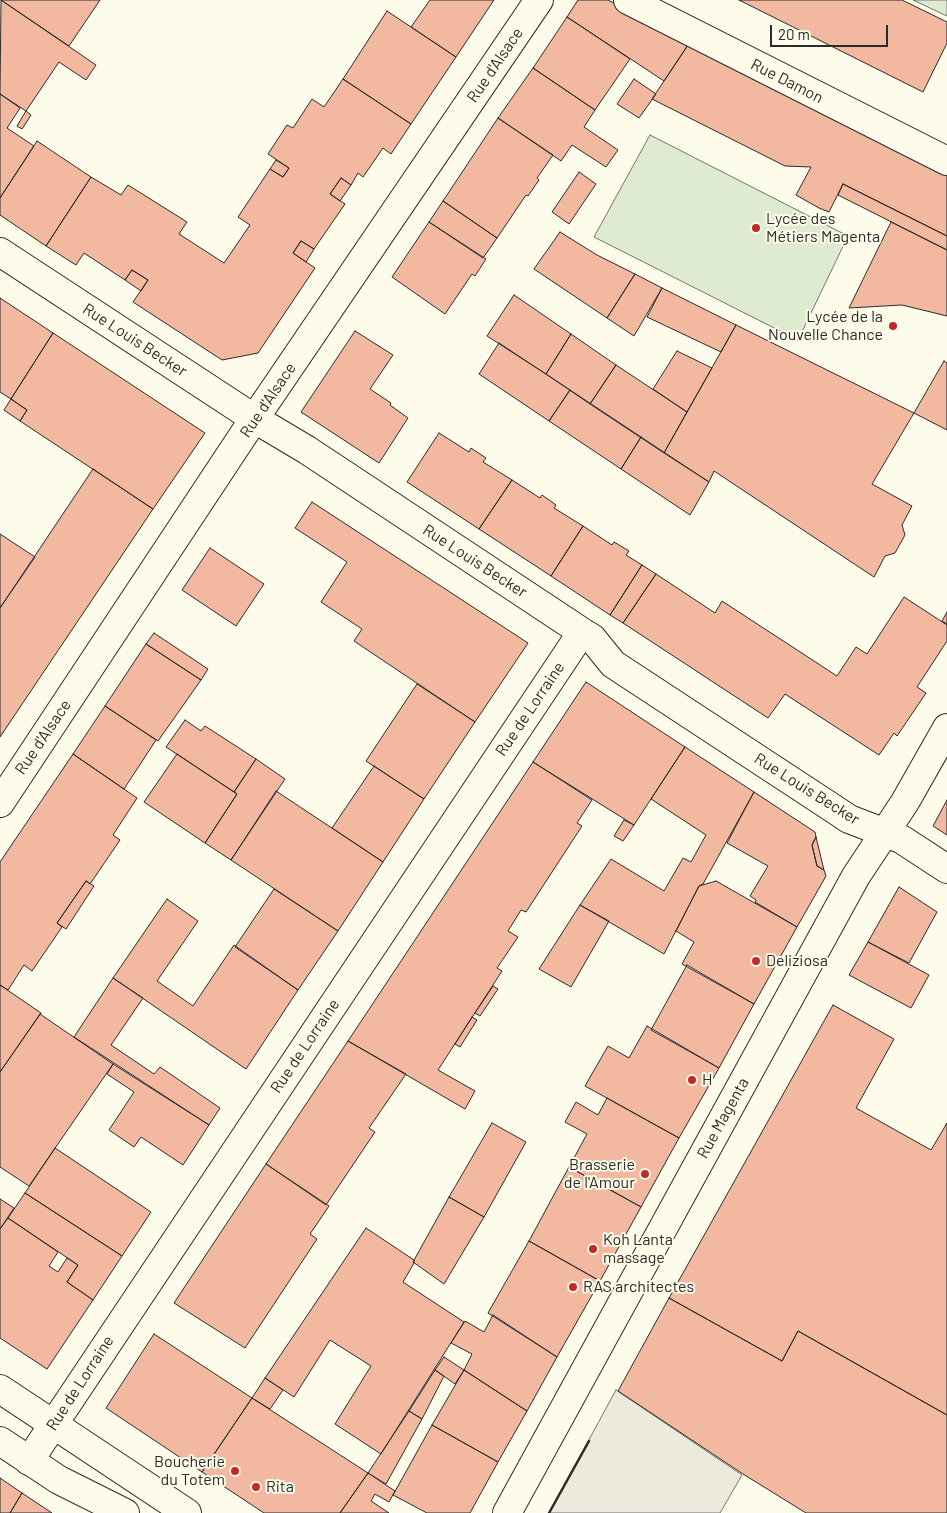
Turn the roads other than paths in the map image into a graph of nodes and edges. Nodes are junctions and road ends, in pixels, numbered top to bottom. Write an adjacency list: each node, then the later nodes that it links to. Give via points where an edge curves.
1 (540, 0): 5 (street, Rue d'Alsace)
2 (628, 0): 3 (street, Rue Damon)
3 (947, 161)
4 (0, 252): 5 (street, Rue Louis Becker)
5 (255, 419): 6 (street, Rue Louis Becker); 8 (street, Rue d'Alsace)
6 (582, 632): 9 (street, Rue Louis Becker, via 592,638 613,664 849,819); 12 (street, Rue de Lorraine)
7 (947, 728): 9 (street, Rue Magenta, via 909,796)
8 (0, 803)
9 (884, 832): 10 (street, Rue Louis Becker, via 901,839); 17 (street, Rue Magenta, via 856,876)
10 (947, 869)
11 (0, 1389): 12 (street)
12 (53, 1424): 14 (street, Rue de Lorraine); 16 (street)
13 (0, 1441): 14 (street)
14 (29, 1461): 15 (street)
15 (125, 1513)
16 (187, 1513)
17 (507, 1513)

